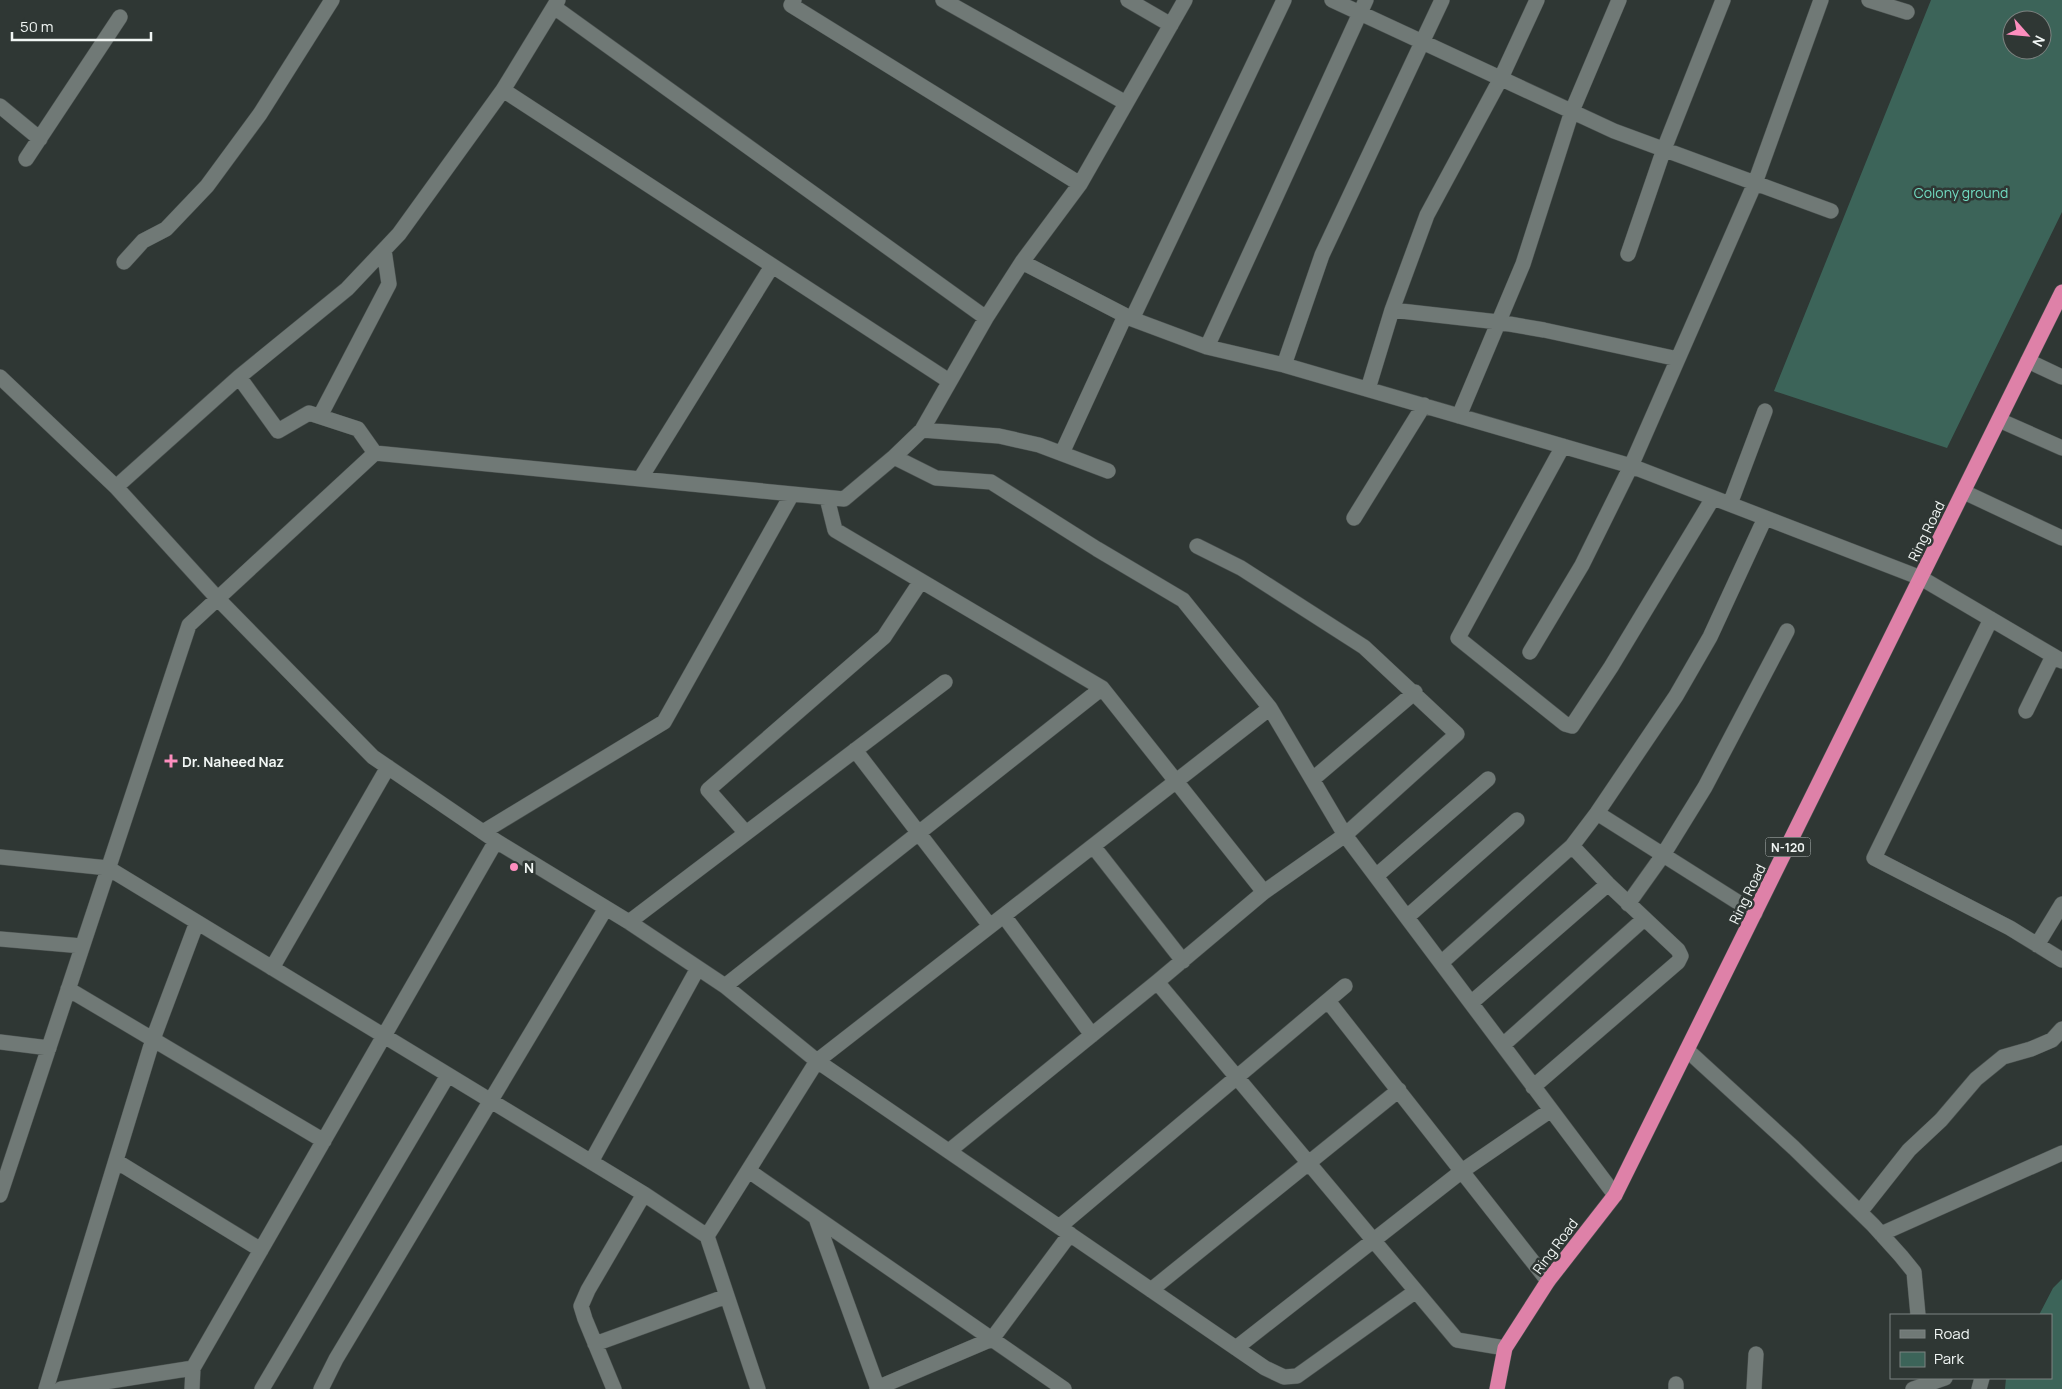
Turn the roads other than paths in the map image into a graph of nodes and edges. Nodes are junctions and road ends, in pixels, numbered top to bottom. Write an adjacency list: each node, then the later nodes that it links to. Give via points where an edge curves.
1 (332, 0): 33 (street, via 260,114 206,186 166,229 143,241)
2 (794, 0): 29 (street, via 791,5)
3 (944, 0): 22 (street)
4 (1128, 0): 18 (street)
5 (1186, 0): 18 (street)
6 (1284, 0): 38 (street)
7 (1332, 0): 15 (street)
8 (1442, 0): 19 (street)
9 (1537, 0): 20 (street)
10 (1618, 0): 24 (street)
11 (1723, 0): 26 (street)
12 (1821, 0): 28 (street)
13 (1869, 0): 16 (street)
14 (556, 3): 21 (street); 39 (street)
15 (1363, 6): 19 (street); 41 (street)
16 (1907, 12)
17 (120, 18): 25 (street)
18 (1171, 25): 22 (street)
19 (1423, 41): 20 (street); 44 (street, via 1322,255)
20 (1501, 78): 24 (street); 37 (street, via 1428,215)
21 (503, 90): 31 (street); 35 (street)
22 (1126, 104): 29 (street)
23 (0, 106): 25 (street)
24 (1572, 111): 26 (street); 40 (street, via 1523,264)
25 (40, 139): 27 (street)
26 (1664, 150): 28 (street); 32 (street)
27 (26, 159)
28 (1755, 183): 30 (street); 42 (street)
29 (1080, 184): 34 (street)
30 (1831, 211)
31 (384, 250): 47 (street, via 348,289); 52 (street, via 389,284)
32 (1628, 254)
33 (124, 262)
34 (1022, 262): 38 (street); 39 (street)
35 (772, 266): 48 (street); 63 (street)
36 (2062, 294): 43 (highway, Ring Road / N-120)
37 (1392, 310): 40 (street); 49 (street)
38 (1128, 317): 41 (street); 59 (street)
39 (986, 318): 48 (street)
40 (1498, 322): 42 (street); 53 (street)
41 (1207, 347): 44 (street)
42 (1678, 359): 61 (street)
43 (2028, 361): 46 (street); 54 (highway, Ring Road / N-120)
44 (1284, 364): 49 (street)
45 (0, 377): 64 (street)
46 (2062, 377)
47 (239, 378): 52 (street, via 278,431 309,413); 64 (street)
48 (950, 382): 55 (street)
49 (1368, 389): 50 (street)
50 (1424, 405): 53 (street); 70 (street)
51 (1765, 411): 69 (street)
52 (320, 416): 58 (street, via 358,429)
53 (1459, 416): 56 (street)
54 (1999, 420): 57 (street); 65 (highway, Ring Road / N-120)
55 (922, 430): 59 (street, via 999,436); 60 (street)
56 (1563, 446): 61 (street); 68 (street, via 1458,638 1565,724 1572,726 1611,667)
57 (2062, 448)
58 (375, 453): 63 (street); 76 (street)
59 (1062, 453): 62 (street)
60 (894, 457): 67 (street, via 844,499); 84 (street, via 936,478 991,482 1183,600)
61 (1631, 466): 68 (street); 79 (street, via 1582,565)
62 (1108, 471)
63 (640, 479): 66 (street)
64 (116, 487): 76 (street)
65 (1964, 492): 72 (street); 74 (highway, Ring Road / N-120)
66 (792, 494): 67 (street); 96 (street, via 664,722)
67 (827, 498): 75 (street, via 835,530)
68 (1713, 498): 69 (street)
69 (1730, 504): 71 (street)
70 (1354, 518)
71 (1765, 518): 74 (street); 91 (street, via 1710,637 1676,696)
72 (2062, 538)
73 (1197, 546): 83 (street, via 1240,568 1345,634)
74 (1921, 578): 77 (street); 108 (highway, Ring Road / N-120)
75 (921, 581): 82 (street); 93 (street, via 884,637 708,790)
76 (218, 599): 87 (street, via 366,750); 101 (street, via 189,625)
77 (1990, 619): 80 (street); 116 (street, via 1874,858)
78 (1787, 630): 99 (street, via 1705,787)
79 (1530, 652)
80 (2057, 658): 85 (street)
81 (945, 682): 86 (street)
82 (1102, 688): 90 (street); 94 (street)
83 (1415, 692): 88 (street); 95 (street, via 1457,734)
84 (1270, 708): 88 (street); 90 (street)
85 (2026, 712)
86 (855, 750): 93 (street); 94 (street)
87 (388, 767): 96 (street); 121 (street)
88 (1313, 779): 95 (street)
89 (1488, 779): 102 (street)
90 (1176, 781): 97 (street); 104 (street)
91 (1598, 813): 98 (street); 99 (street)
92 (1517, 820): 110 (street)
93 (746, 833): 113 (street)
94 (919, 833): 114 (street); 124 (street)
95 (1346, 835): 102 (street); 104 (street)
96 (490, 837): 107 (street); 131 (street)
97 (1094, 846): 109 (street); 119 (street)
98 (1572, 846): 103 (street); 120 (street)
99 (1663, 854): 105 (street); 108 (street)
100 (0, 857): 101 (street)
101 (108, 868): 112 (street); 117 (street)
102 (1376, 876): 110 (street)
103 (1608, 884): 105 (street); 128 (street)
104 (1264, 892): 119 (street)
105 (1628, 904): 111 (street)
106 (2062, 904): 116 (street)
107 (606, 908): 113 (street); 142 (street)
108 (1755, 913): 136 (highway, Ring Road / N-120)
109 (1004, 916): 114 (street); 130 (street)
110 (1407, 917): 120 (street)
111 (1644, 919): 134 (street); 140 (street, via 1678,950 1681,956 1678,962)
112 (197, 922): 121 (street); 132 (street)
113 (629, 922): 122 (street)
114 (990, 926): 137 (street)
115 (0, 939): 117 (street)
116 (2037, 945): 118 (street)
117 (82, 946): 126 (street)
118 (2062, 960)
119 (1183, 961): 123 (street)
120 (1441, 962): 128 (street)
121 (272, 968): 131 (street)
122 (698, 968): 124 (street); 148 (street)
123 (1157, 982): 130 (street); 139 (street)
124 (725, 986): 137 (street)
125 (1345, 986): 127 (street)
126 (68, 989): 132 (street); 135 (street)
127 (1328, 1001): 139 (street); 141 (street)
128 (1471, 1003): 134 (street)
129 (2062, 1029): 155 (street, via 2052,1040 2003,1057 1976,1079 1941,1120 1909,1150)
130 (1092, 1035): 145 (street)
131 (384, 1036): 138 (street); 144 (street)
132 (153, 1040): 144 (street); 147 (street)
133 (0, 1042): 135 (street)
134 (1503, 1045): 140 (street)
135 (49, 1048): 153 (street)
136 (1687, 1050): 154 (highway, Ring Road / N-120); 155 (street)
137 (817, 1061): 145 (street); 150 (street)
138 (448, 1075): 142 (street); 180 (street)
139 (1237, 1078): 149 (street); 157 (street)
140 (1534, 1087): 143 (street)
141 (1399, 1090): 149 (street); 151 (street)
142 (490, 1100): 148 (street); 181 (street)
143 (1551, 1110): 151 (street); 154 (street)
144 (324, 1141): 161 (street)
145 (949, 1151): 157 (street)
146 (2062, 1153): 158 (street)
147 (116, 1161): 161 (street); 177 (street)
148 (591, 1162): 152 (street)
149 (1308, 1162): 160 (street); 163 (street)
150 (749, 1171): 156 (street); 159 (street)
151 (1462, 1171): 160 (street); 162 (street)
152 (644, 1194): 159 (street); 168 (street, via 581,1306)
153 (0, 1195)
154 (1615, 1195): 162 (highway, Ring Road / N-120)
155 (1860, 1212): 158 (street)
156 (816, 1218): 167 (street); 176 (street)
157 (1064, 1230): 163 (street); 167 (street)
158 (1881, 1234): 166 (street, via 1914,1272)
159 (707, 1236): 165 (street)
160 (1373, 1239): 164 (street); 169 (street)
161 (261, 1250): 172 (street)
162 (1548, 1281): 170 (highway, Ring Road / N-120)
163 (1151, 1290): 169 (street)
164 (1416, 1291): 169 (street, via 1297,1376 1284,1377); 170 (street, via 1457,1340)
165 (727, 1296): 168 (street); 183 (street)
166 (1918, 1314)
167 (992, 1339): 176 (street); 184 (street)
168 (595, 1344): 182 (street)
169 (1236, 1348)
170 (1505, 1348): 185 (highway, Ring Road / N-120)
171 (1756, 1354): 186 (street)
172 (194, 1368): 175 (street); 179 (street)
173 (1942, 1379): 174 (street)
174 (1920, 1384)
175 (101, 1386): 178 (street)
176 (878, 1388)
177 (46, 1389)
178 (61, 1389)
179 (192, 1389)
180 (262, 1389)
181 (321, 1389)
182 (614, 1389)
183 (758, 1389)
184 (1064, 1389)
185 (1497, 1389)
186 (1754, 1389)

